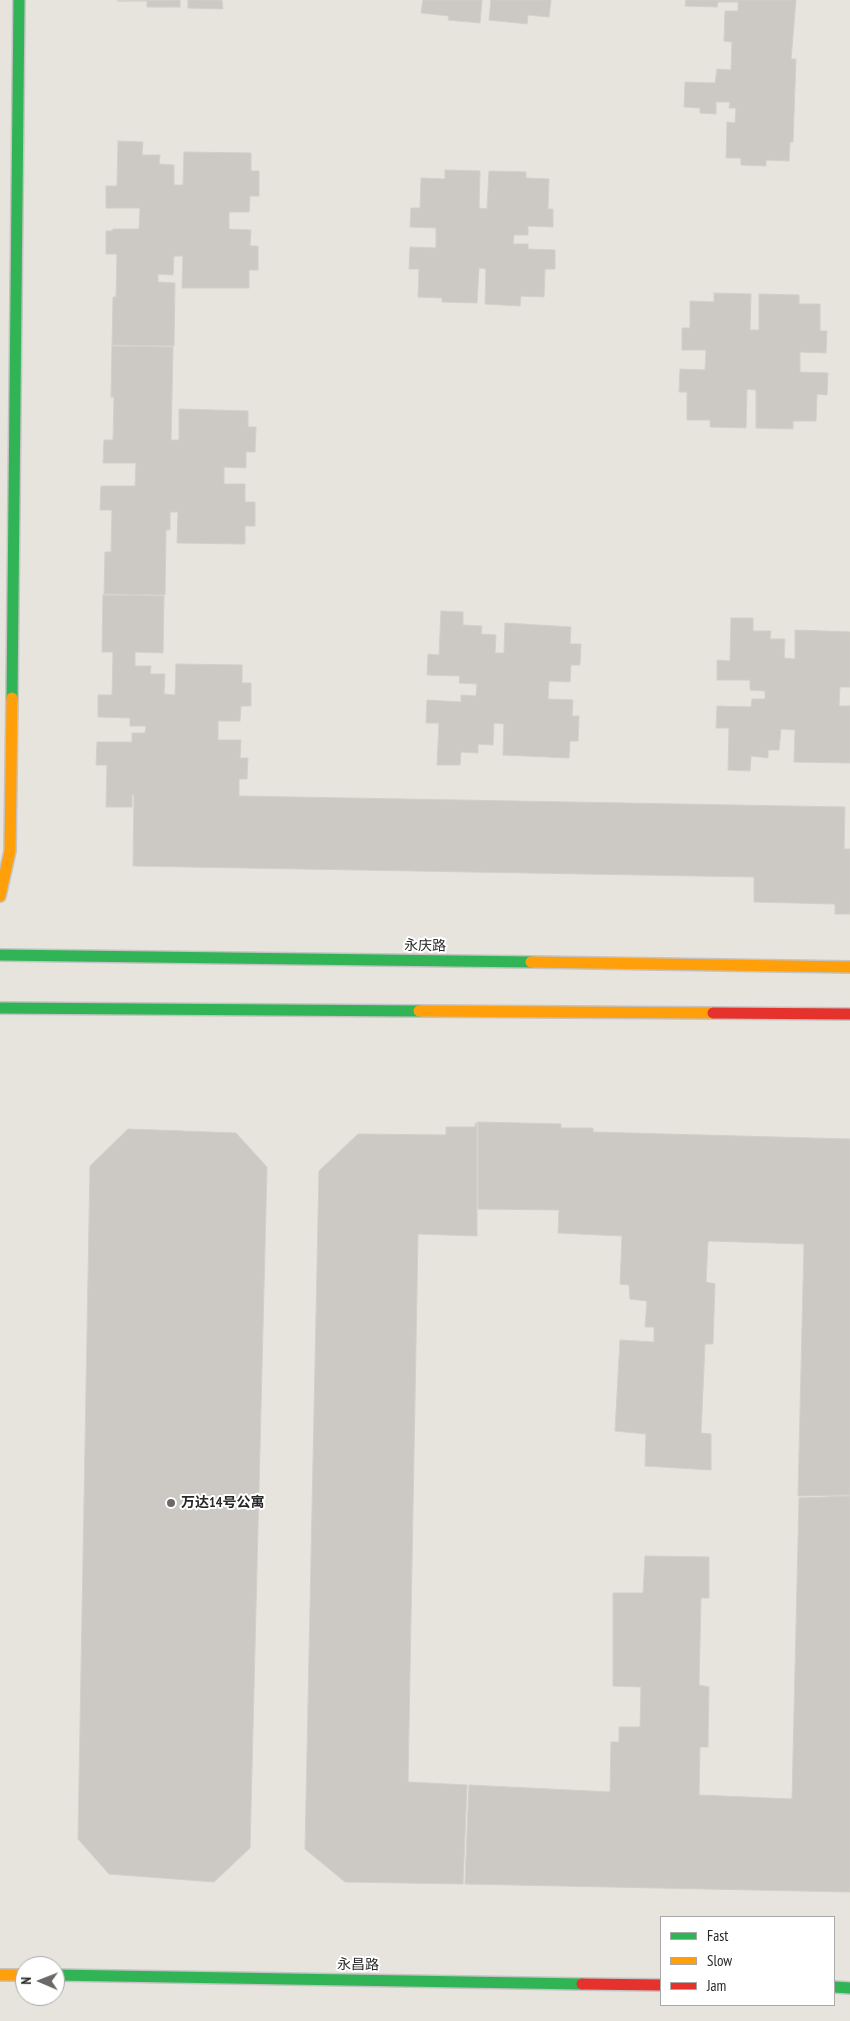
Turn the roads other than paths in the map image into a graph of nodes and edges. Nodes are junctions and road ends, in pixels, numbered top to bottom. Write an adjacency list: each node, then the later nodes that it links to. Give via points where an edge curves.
1 (19, 0): 2 (street, via 10,852)
2 (0, 896)
3 (0, 955): 4 (street, 永庆路)
4 (850, 967)
5 (0, 1008): 6 (street)
6 (850, 1014)
7 (0, 1975): 8 (street)
8 (15, 1975)
9 (65, 1976): 10 (street, 永昌路)
10 (660, 1985)
11 (835, 1987): 12 (street)
12 (850, 1988)

